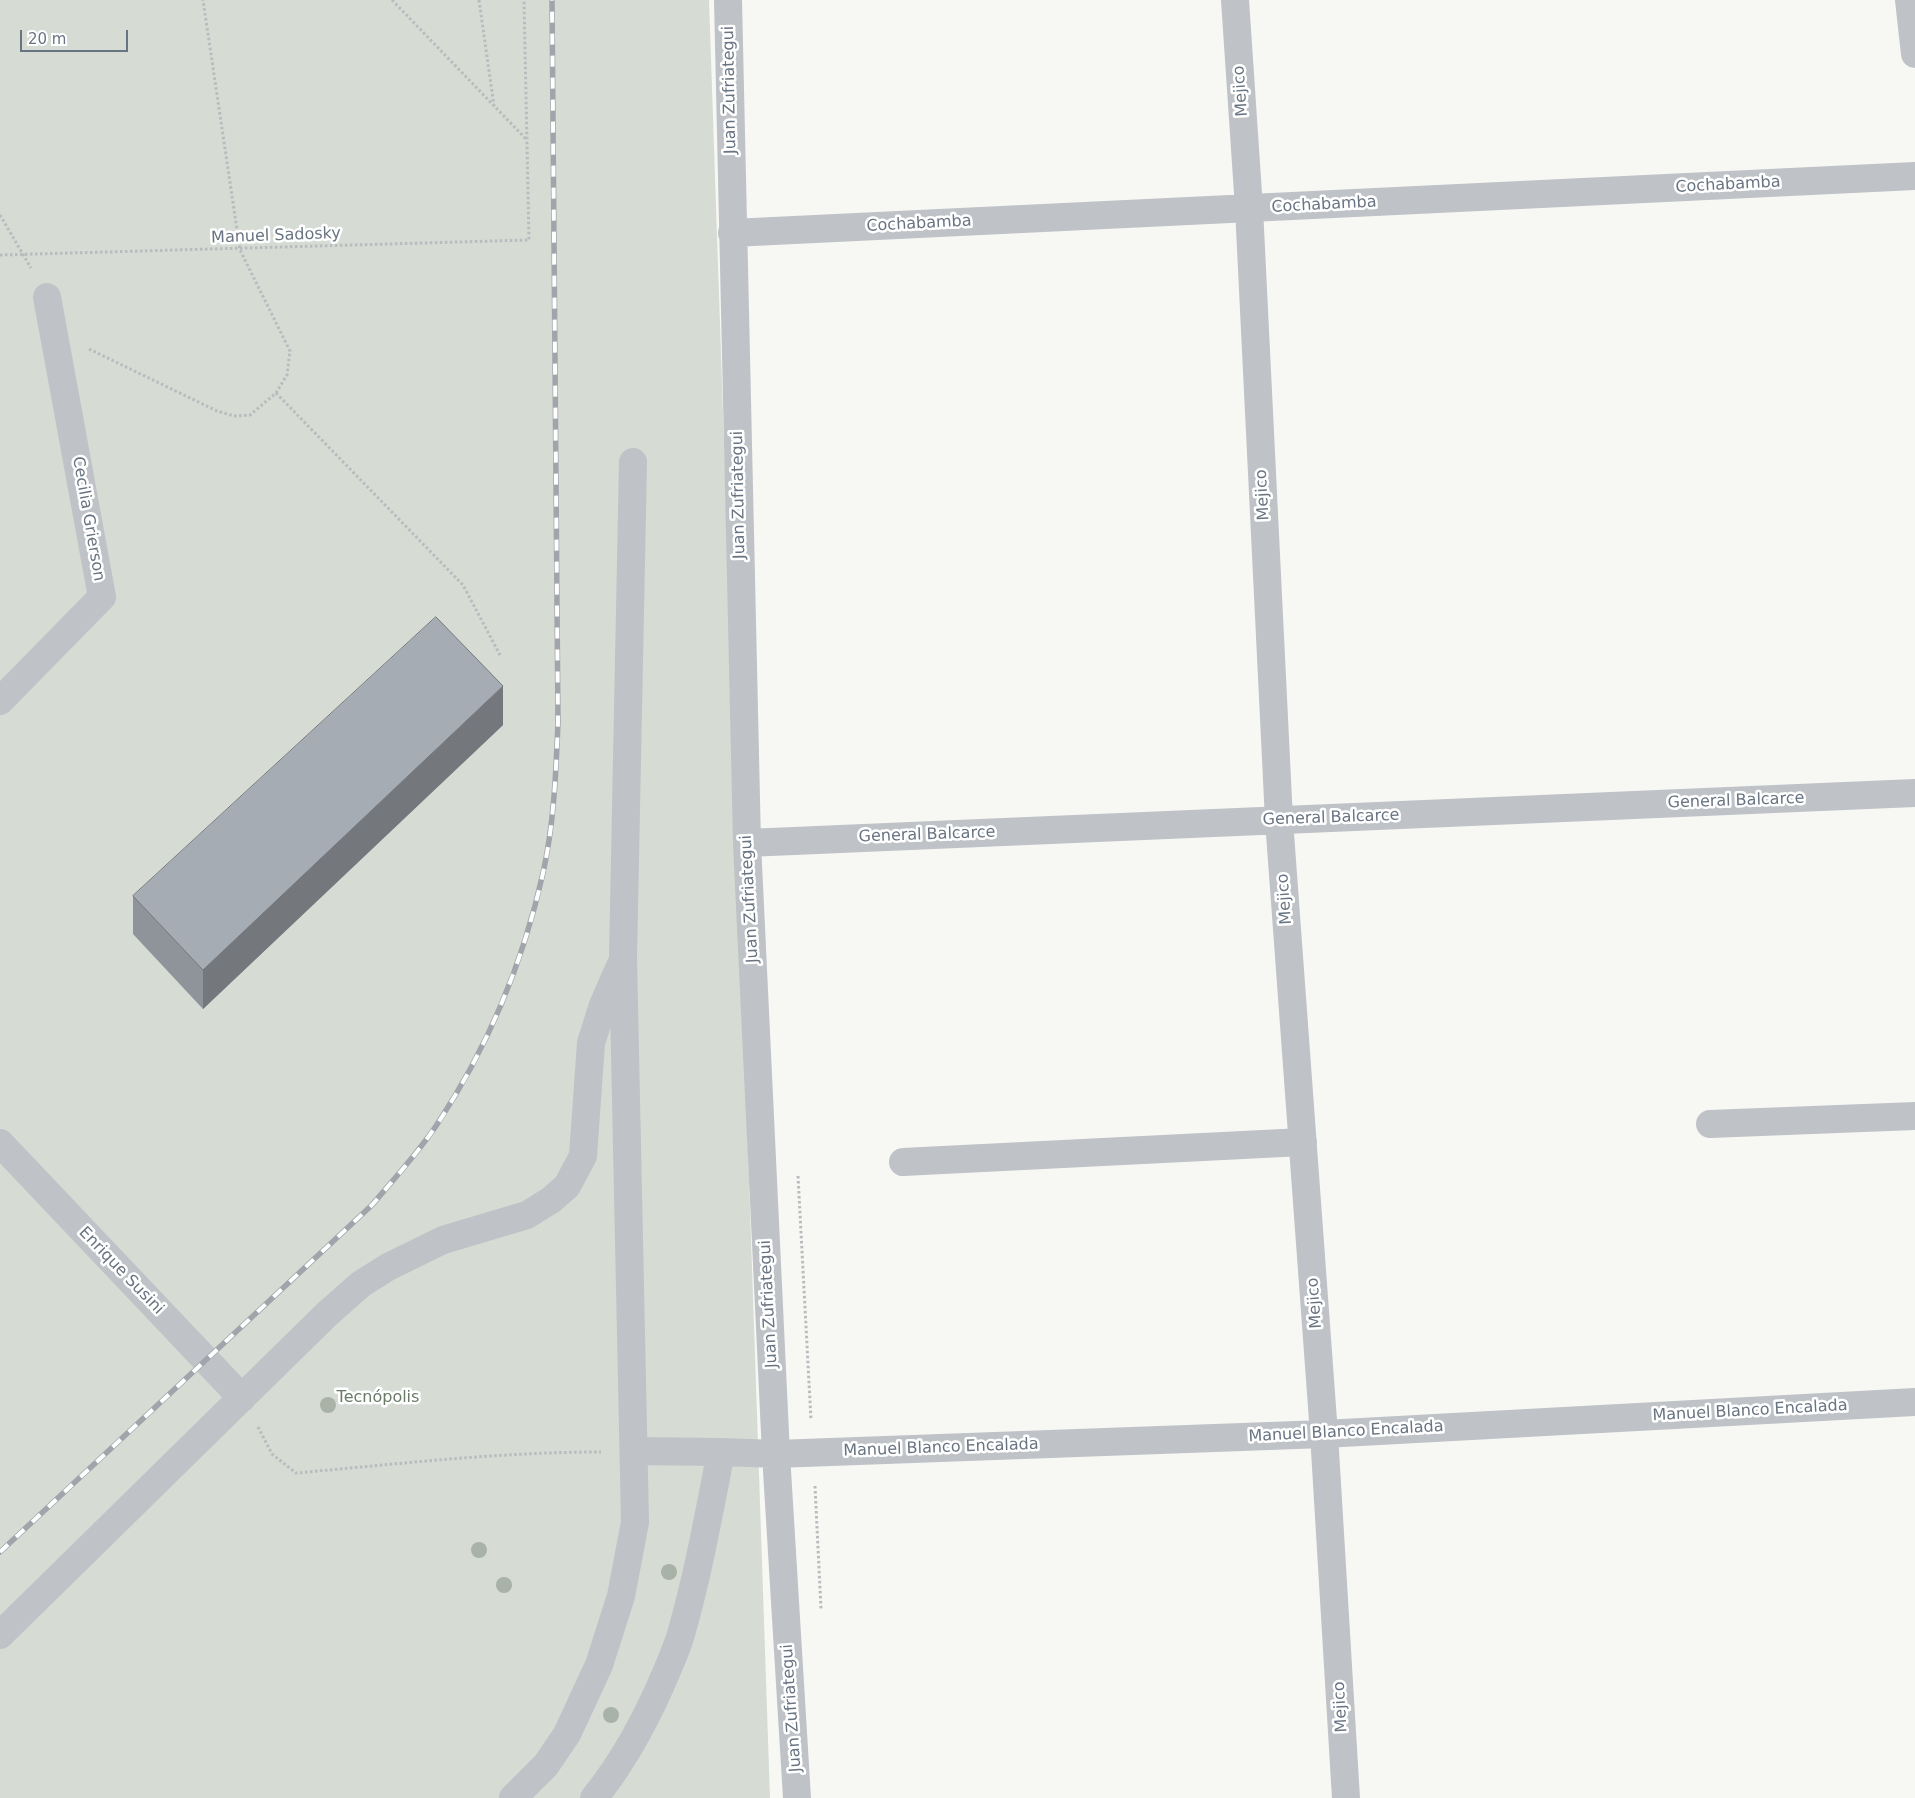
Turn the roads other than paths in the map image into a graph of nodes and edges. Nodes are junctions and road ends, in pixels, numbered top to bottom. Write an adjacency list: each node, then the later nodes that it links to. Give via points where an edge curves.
1 (728, 0): 7 (street, Juan Zufriategui)
2 (1235, 0): 6 (street, Mejico)
3 (1909, 0): 4 (street)
4 (1915, 54)
5 (1915, 176): 6 (street, Cochabamba)
6 (1249, 208): 7 (street, Cochabamba); 12 (street, Mejico)
7 (732, 233): 13 (street, Juan Zufriategui)
8 (47, 297): 10 (street, Cecilia Grierson, via 102,597)
9 (633, 462): 14 (street)
10 (0, 701)
11 (1915, 793): 12 (street, General Balcarce)
12 (1279, 820): 13 (street, General Balcarce); 17 (street, Mejico)
13 (748, 843): 25 (street, Juan Zufriategui)
14 (623, 958): 20 (street, via 591,1043 583,1156 567,1186 527,1216 443,1240 361,1284); 23 (street)
15 (1915, 1116): 16 (street)
16 (1710, 1124)
17 (1303, 1142): 19 (street); 22 (street, Mejico)
18 (0, 1143): 20 (street, Enrique Susini)
19 (902, 1162)
20 (242, 1398): 26 (street)
21 (1915, 1402): 22 (street, Manuel Blanco Encalada)
22 (1324, 1434): 25 (street, Manuel Blanco Encalada); 30 (street, Mejico)
23 (634, 1451): 24 (street, Manuel Blanco Encalada); 27 (street, via 635,1522 621,1596 599,1665 567,1734 546,1765)
24 (721, 1452): 25 (street, Manuel Blanco Encalada); 28 (street, via 681,1636 660,1689 609,1780)
25 (776, 1454): 29 (street, Juan Zufriategui)
26 (0, 1635)
27 (513, 1798)
28 (594, 1798)
29 (797, 1798)
30 (1346, 1798)

